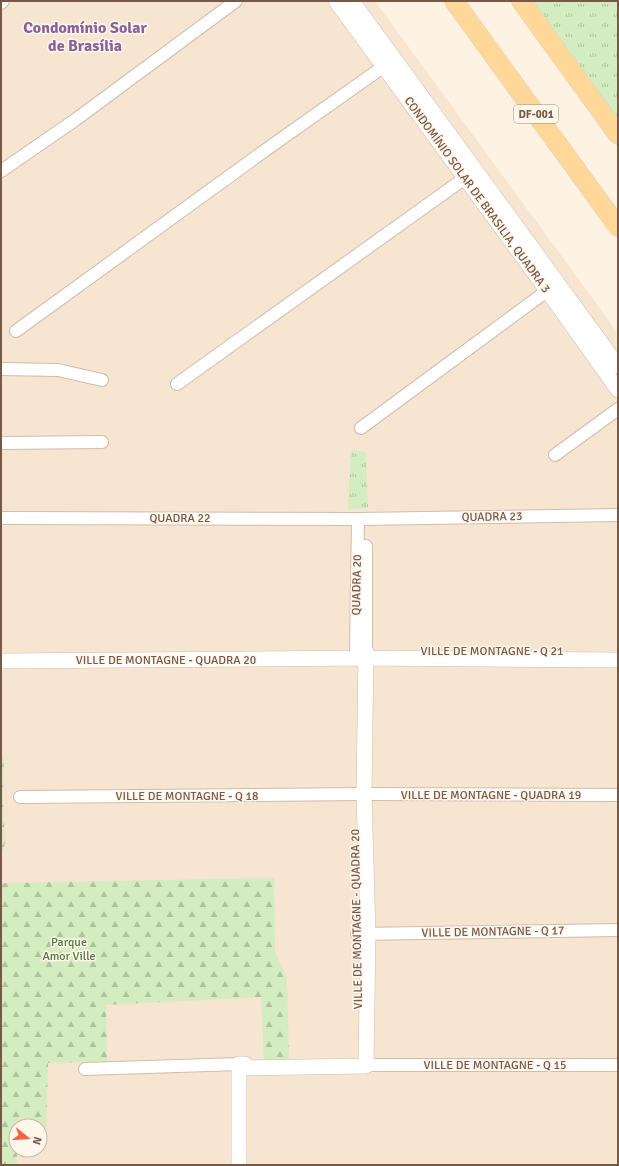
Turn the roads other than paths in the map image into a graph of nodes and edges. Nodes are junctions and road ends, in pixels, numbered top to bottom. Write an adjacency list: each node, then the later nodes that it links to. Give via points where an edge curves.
1 (236, 1): 10 (street)
2 (336, 1): 8 (street, CONDOMÍNIO SOLAR DE BRASILIA, QUADRA 3)
3 (352, 1): 8 (street, CONDOMÍNIO SOLAR DE BRASILIA, QUADRA 3)
4 (454, 1): 7 (main road, DF-001)
5 (460, 1): 7 (main road)
6 (521, 1): 9 (main road)
7 (492, 53): 12 (main road, DF-001)
8 (389, 63): 11 (street, CONDOMÍNIO SOLAR DE BRASILIA, QUADRA 3); 14 (street)
9 (618, 135)
10 (1, 172)
11 (470, 174): 13 (street, CONDOMÍNIO SOLAR DE BRASILIA, QUADRA 3); 18 (street)
12 (618, 227)
13 (552, 287): 15 (street, CONDOMÍNIO SOLAR DE BRASILIA, QUADRA 3); 19 (street, CONDOMÍNIO SOLAR DE BRASILIA, QUADRA 3); 21 (street)
14 (16, 331)
15 (618, 366)
16 (1, 369): 17 (street, via 58,370)
17 (102, 380)
18 (177, 384)
19 (618, 390)
20 (618, 409): 24 (street)
21 (361, 428)
22 (102, 442): 23 (street)
23 (1, 443)
24 (555, 455)
25 (618, 516): 27 (street, QUADRA 23)
26 (1, 518): 27 (street, QUADRA 22)
27 (362, 519): 30 (street, QUADRA 20)
28 (618, 650): 30 (street, VILLE DE MONTAGNE - Q 21)
29 (1, 652): 30 (street, VILLE DE MONTAGNE - QUADRA 20)
30 (361, 655): 31 (street); 32 (street, VILLE DE MONTAGNE - QUADRA 20); 33 (street, VILLE DE MONTAGNE - QUADRA 20)
31 (618, 660)
32 (1, 661)
33 (359, 794): 34 (street, VILLE DE MONTAGNE - QUADRA 19); 35 (street, VILLE DE MONTAGNE - Q 18); 37 (street, VILLE DE MONTAGNE - QUADRA 20)
34 (618, 795)
35 (20, 797)
36 (618, 930): 37 (street, VILLE DE MONTAGNE - Q 17)
37 (363, 934): 38 (street, VILLE DE MONTAGNE - QUADRA 20)
38 (364, 1064): 39 (street, VILLE DE MONTAGNE - Q 15); 40 (street)
39 (618, 1065)
40 (241, 1066): 41 (street); 42 (street); 43 (street)
41 (85, 1069)
42 (239, 1165)
43 (247, 1165)

